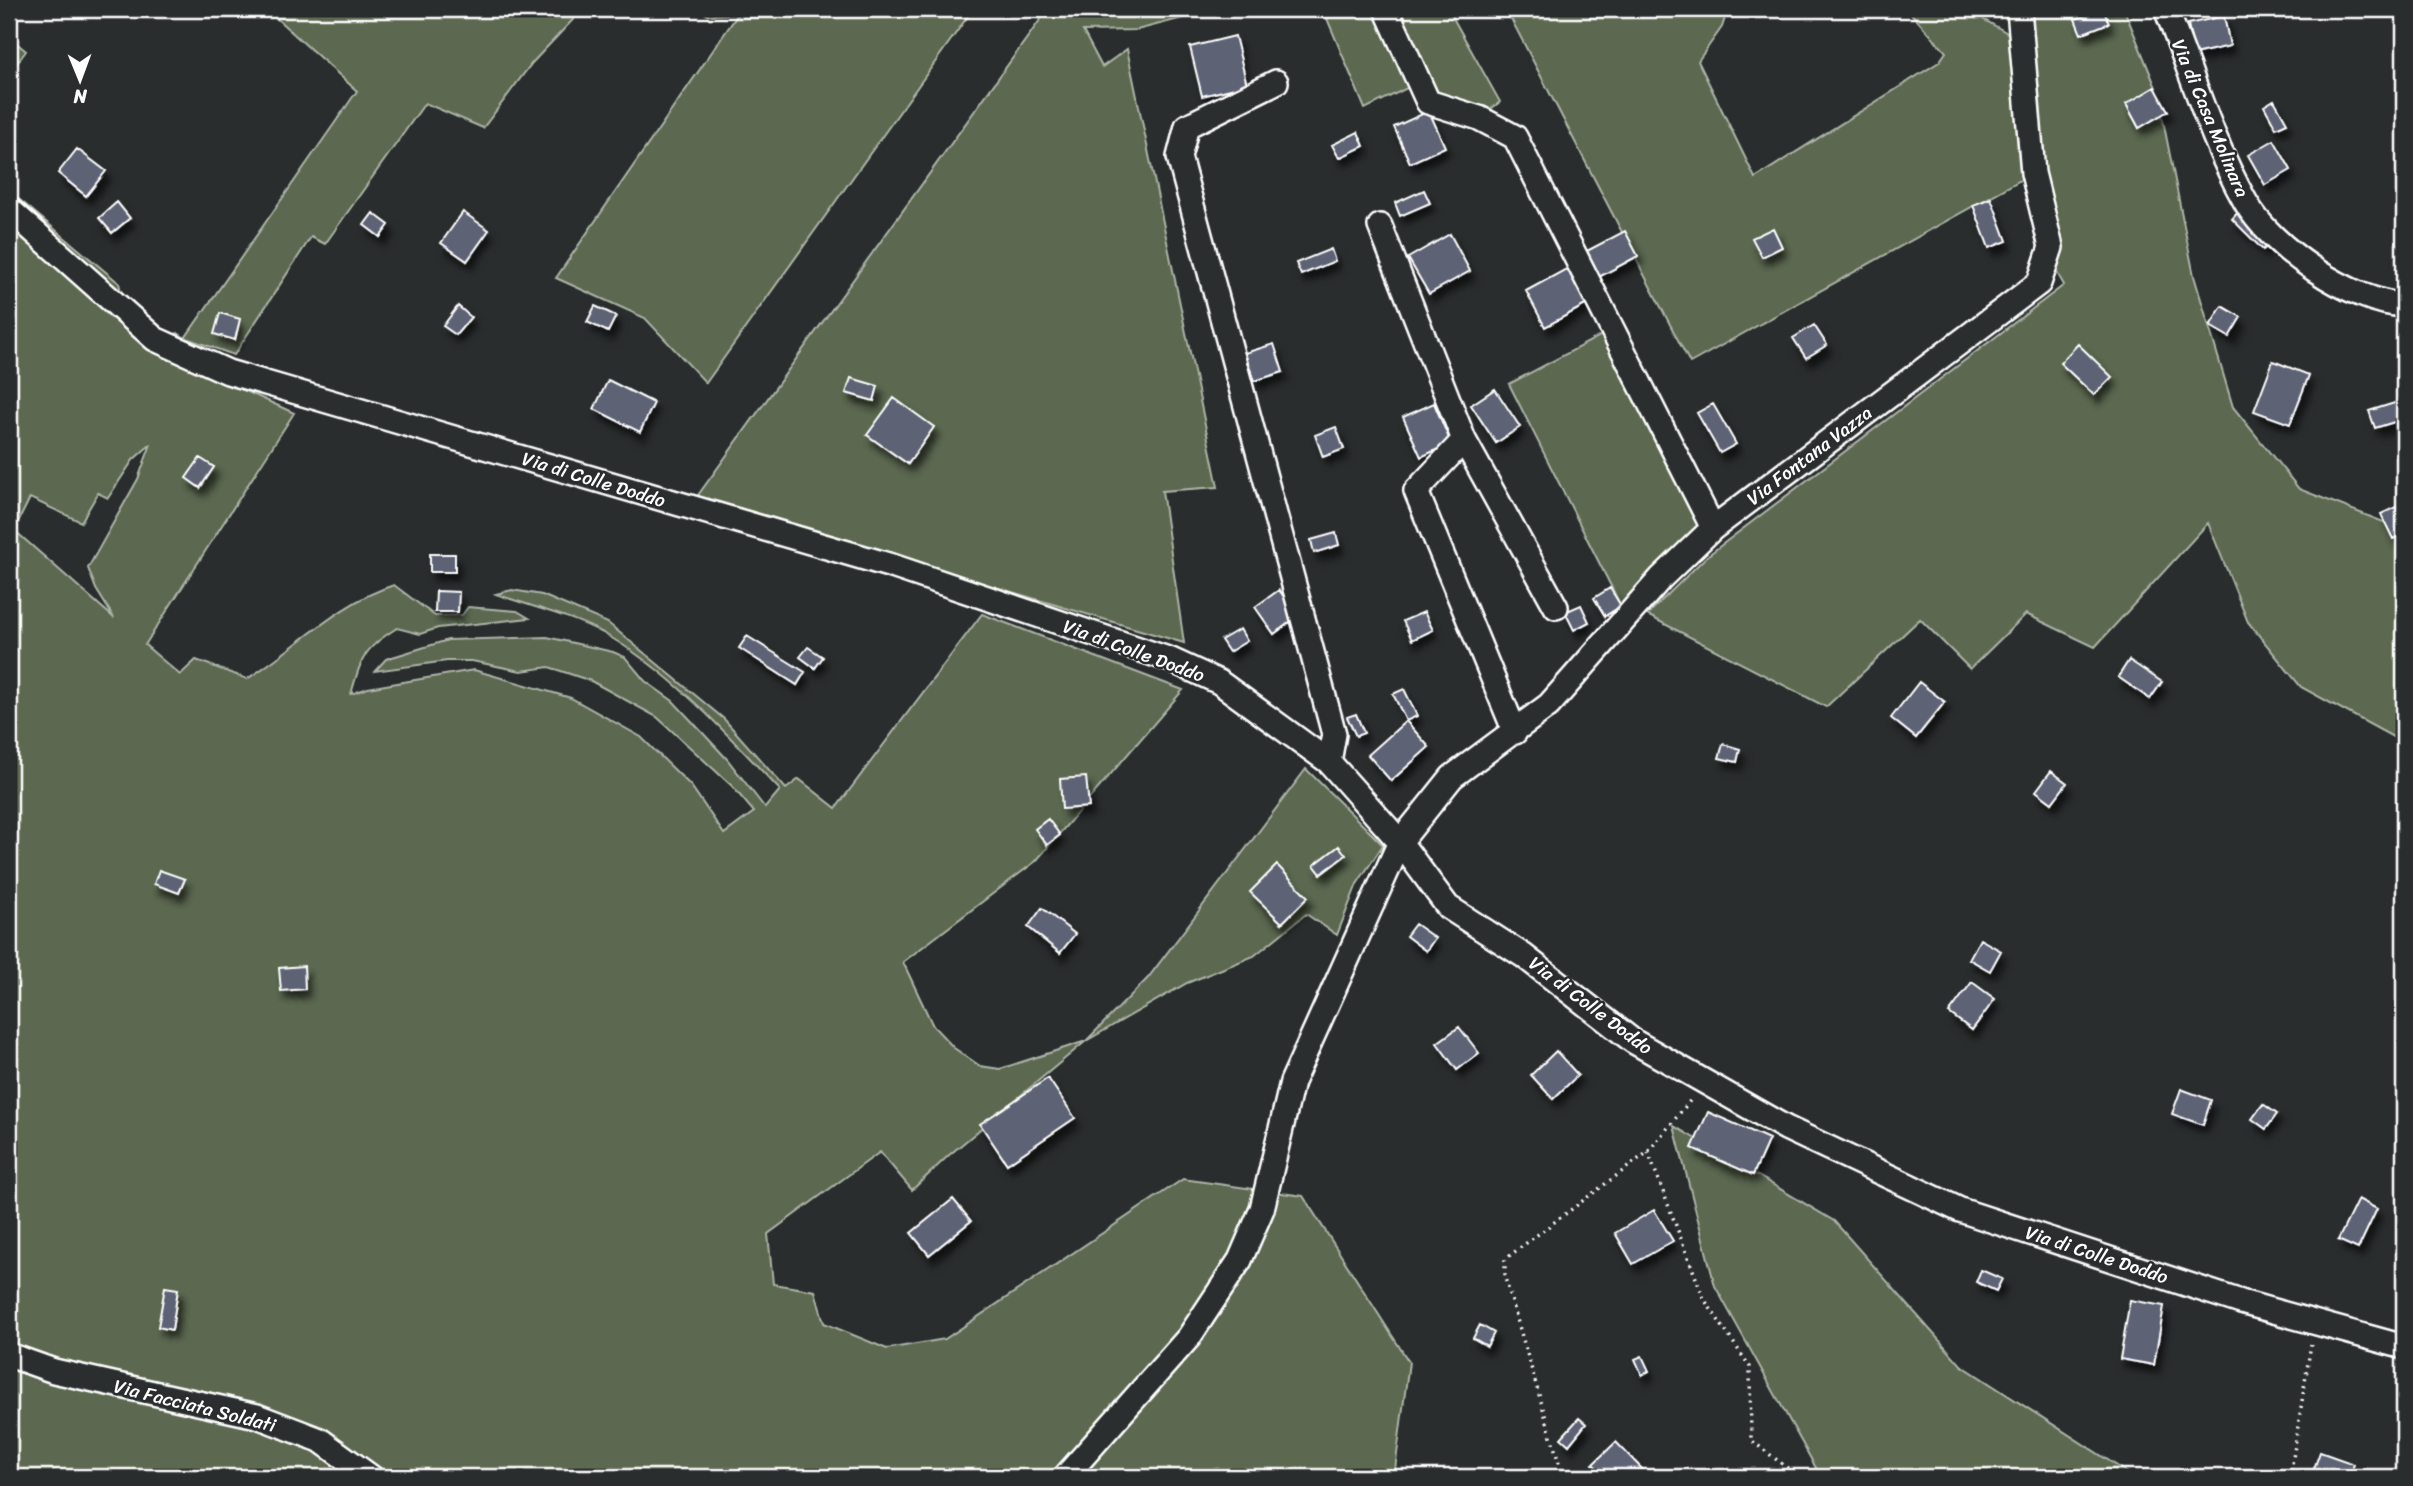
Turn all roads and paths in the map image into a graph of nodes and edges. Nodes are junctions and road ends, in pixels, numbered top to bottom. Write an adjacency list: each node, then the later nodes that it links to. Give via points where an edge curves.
1 (1386, 9): 9 (street, via 1428,102 1479,118 1516,137)
2 (2019, 9): 9 (street, Via Fontana Vazza, via 2034,173 2051,247 2039,283)
3 (2166, 9): 7 (street, Via di Casa Molinara, via 2228,165 2245,202 2260,221 2329,279 2360,297)
4 (1276, 82): 12 (street, via 1187,126 1179,157 1334,734)
5 (9, 209): 12 (street, Via di Colle Doddo, via 155,339 228,372 892,566 1171,660 1219,682)
6 (1380, 226): 8 (street)
7 (2404, 305)
8 (1465, 440): 10 (street); 11 (street, via 1416,491)
9 (1713, 528): 11 (street, Via Fontana Vazza, via 1661,578 1549,705)
10 (1556, 607)
11 (1515, 732): 13 (street, Via Fontana Vazza, via 1452,777)
12 (1329, 762): 13 (street, Via di Colle Doddo)
13 (1400, 842): 14 (street, Via di Colle Doddo, via 1448,906 1524,956 1633,1041); 20 (street, Via Fontana Vazza, via 1292,1082 1262,1209 1240,1260 1189,1337)
14 (1706, 1082): 15 (path); 16 (street, Via di Colle Doddo, via 1786,1128 1960,1210 2241,1302)
15 (1648, 1152): 21 (path, via 1505,1259 1505,1278); 22 (path, via 1704,1299 1750,1367 1751,1440)
16 (2315, 1321): 17 (street, Via di Colle Doddo); 23 (path)
17 (2404, 1347)
18 (9, 1355): 19 (street, Via Facciata Soldati, via 54,1371 257,1416 320,1440)
19 (371, 1477)
20 (1065, 1477)
21 (1563, 1477)
22 (1799, 1477)
23 (2290, 1477)

